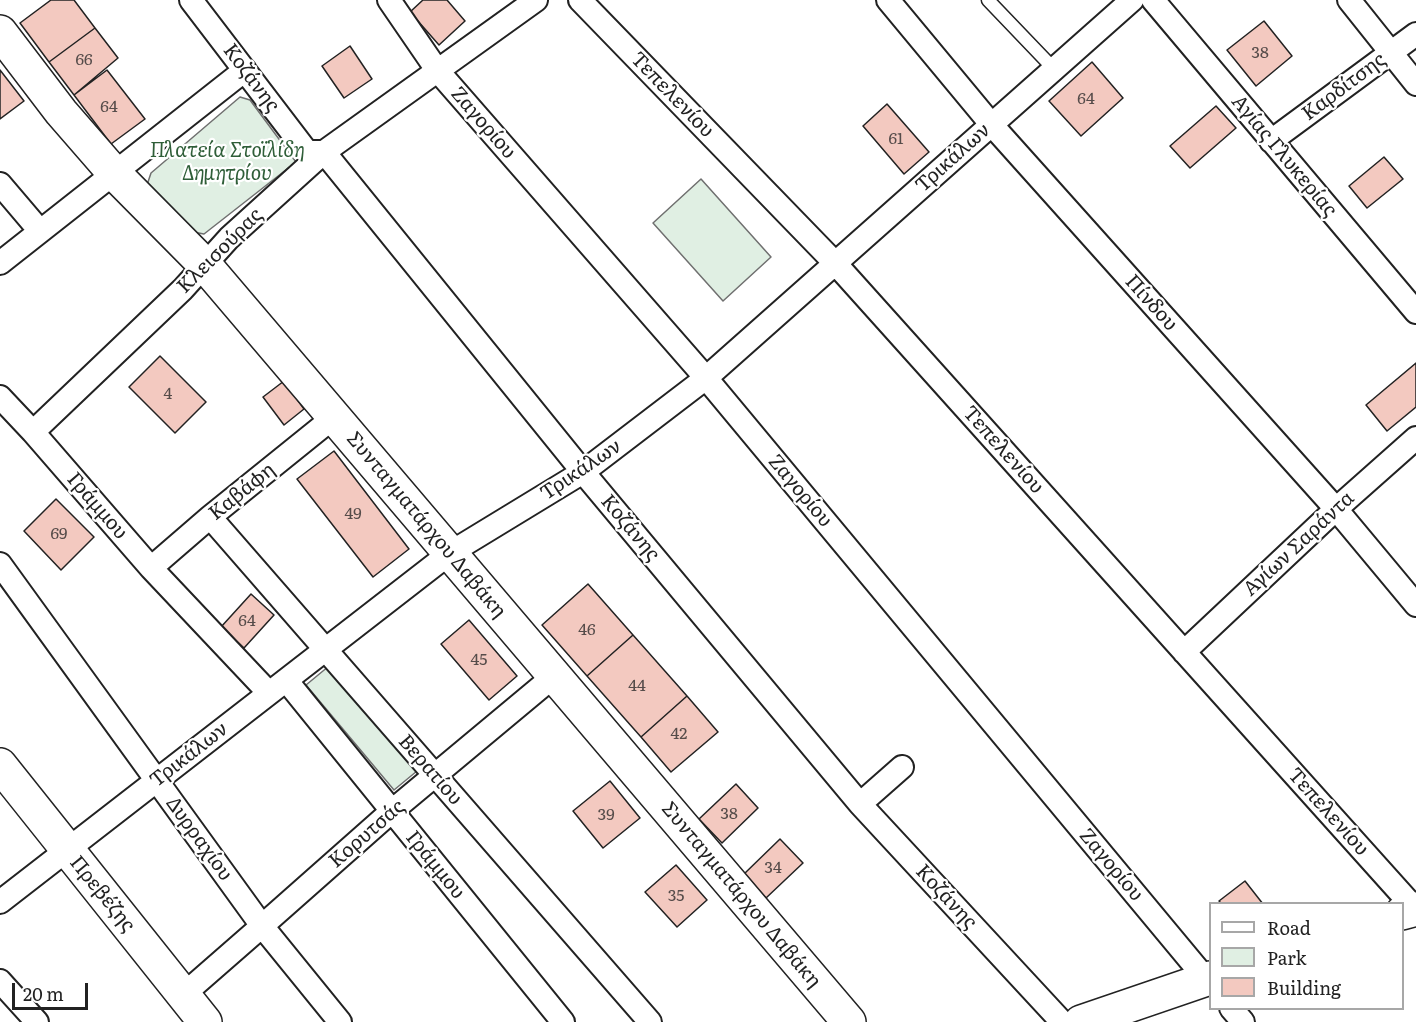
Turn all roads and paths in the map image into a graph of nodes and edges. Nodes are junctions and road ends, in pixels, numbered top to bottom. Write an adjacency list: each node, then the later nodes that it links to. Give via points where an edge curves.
1 (191, 0): 14 (street, Κοζάνης)
2 (389, 0): 15 (street, Ζαγορίου)
3 (536, 0): 15 (street, Κλεισούρας)
4 (579, 0): 24 (street, Τεπελενίου)
5 (888, 0): 17 (street, Πίνδου)
6 (988, 0): 13 (lane)
7 (1132, 0): 13 (street, Τρικάλων)
8 (1153, 0): 18 (street, Αγίας Γλυκερίας)
9 (1349, 0): 12 (street)
10 (0, 32): 20 (street, Συνταγματάρχου Δαβάκη)
11 (1416, 34): 12 (street, Καρδίτσης)
12 (1391, 52): 16 (street); 18 (street, Καρδίτσης)
13 (1054, 69): 17 (street, Τρικάλων)
14 (244, 70): 19 (street, Κοζάνης, via 307,152); 20 (street)
15 (437, 70): 19 (street, Κλεισούρας); 27 (street, Ζαγορίου)
16 (1416, 84)
17 (992, 124): 24 (street, Τρικάλων); 33 (street, Πίνδου)
18 (1272, 141): 26 (street, Αγίας Γλυκερίας)
19 (324, 152): 25 (street, Κλεισούρας); 32 (street, Κοζάνης)
20 (114, 173): 22 (street); 25 (street, Συνταγματάρχου Δαβάκη)
21 (0, 184): 22 (street)
22 (40, 231): 23 (street)
23 (0, 263)
24 (835, 263): 27 (street, Τρικάλων); 40 (street, Τεπελενίου)
25 (204, 264): 29 (street, Συνταγματάρχου Δαβάκη); 30 (street, Κλεισούρας, via 183,289)
26 (1416, 312)
27 (706, 378): 32 (street, Τρικάλων); 54 (street, Ζαγορίου)
28 (0, 397): 30 (street, Γράμμου)
29 (334, 417): 34 (street, Καβάφη); 35 (street, Συνταγματάρχου Δαβάκη)
30 (33, 432): 37 (street, Γράμμου)
31 (1416, 438): 33 (street, Αγίων Σαράντα)
32 (583, 472): 35 (street, Τρικάλων); 47 (street, Κοζάνης)
33 (1336, 509): 38 (street, Πίνδου); 40 (street, Αγίων Σαράντα)
34 (210, 517): 37 (street, Καβάφη); 39 (street, Βερατίου)
35 (450, 553): 39 (street, Τρικάλων); 41 (street, Συνταγματάρχου Δαβάκη)
36 (0, 564): 46 (street, Δυρραχίου)
37 (150, 568): 42 (street, Γράμμου)
38 (1416, 604)
39 (325, 650): 42 (street, Τρικάλων); 45 (street, Βερατίου)
40 (1184, 652): 51 (street, Τεπελενίου)
41 (554, 676): 45 (street, Κορυτσάς); 62 (street, Συνταγματάρχου Δαβάκη)
42 (277, 687): 46 (street, Τρικάλων); 48 (street, Γράμμου)
43 (0, 765): 49 (street, Πρεβέζης)
44 (902, 767): 47 (street)
45 (435, 776): 48 (street, Κορυτσάς); 61 (street, Βερατίου)
46 (157, 780): 49 (street, Τρικάλων); 52 (street, Δυρραχίου)
47 (860, 804): 63 (street, Κοζάνης)
48 (392, 811): 52 (street, Κορυτσάς); 60 (street, Γράμμου)
49 (67, 850): 50 (street, Τρικάλων); 55 (street, Πρεβέζης)
50 (0, 902)
51 (1412, 910)
52 (262, 926): 55 (street, Κορυτσάς); 59 (street, Δυρραχίου)
53 (0, 981): 57 (street)
54 (1209, 981): 64 (street)
55 (183, 995): 58 (street, Πρεβέζης)
56 (1233, 1010): 65 (street)
57 (37, 1022)
58 (205, 1022)
59 (340, 1022)
60 (562, 1022)
61 (650, 1022)
62 (849, 1022)
63 (1062, 1022)
64 (1081, 1022)
65 (1243, 1022)

